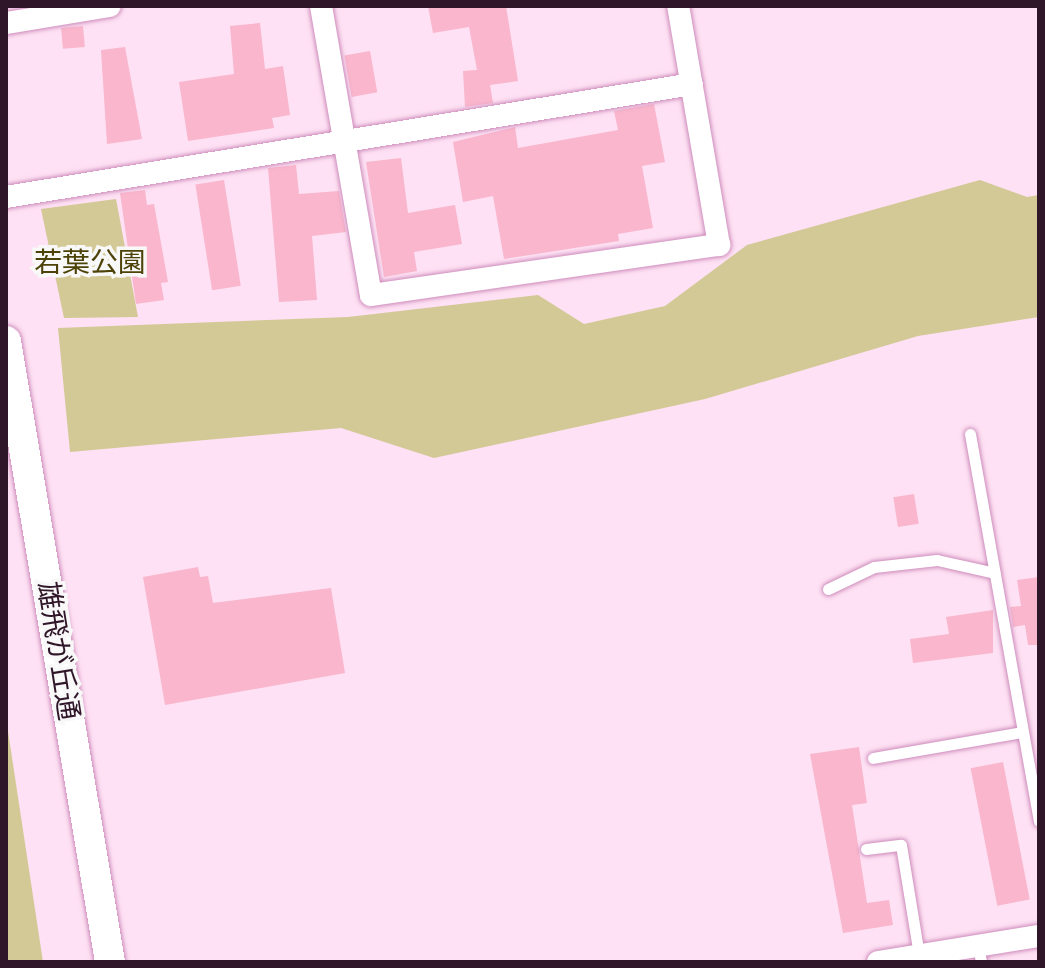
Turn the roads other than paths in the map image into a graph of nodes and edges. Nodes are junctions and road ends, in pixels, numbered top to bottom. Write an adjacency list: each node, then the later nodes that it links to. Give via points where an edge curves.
1 (110, 6): 4 (street)
2 (321, 6): 6 (street)
3 (678, 6): 5 (street)
4 (6, 23)
5 (692, 84): 6 (street); 6 (street, via 719,245 371,295)
6 (344, 141): 7 (street)
7 (6, 197)
8 (6, 341): 19 (street, 雄飛が丘通)
9 (970, 434): 10 (lane)
10 (995, 573): 11 (lane, via 937,560 874,567); 12 (lane)
11 (828, 589)
12 (1022, 732): 13 (lane); 14 (lane)
13 (873, 758)
14 (1039, 821)
15 (866, 849): 18 (lane, via 901,845)
16 (1039, 936): 17 (street)
17 (980, 954): 18 (street)
18 (919, 955): 20 (street)
19 (110, 962)
20 (878, 962)

